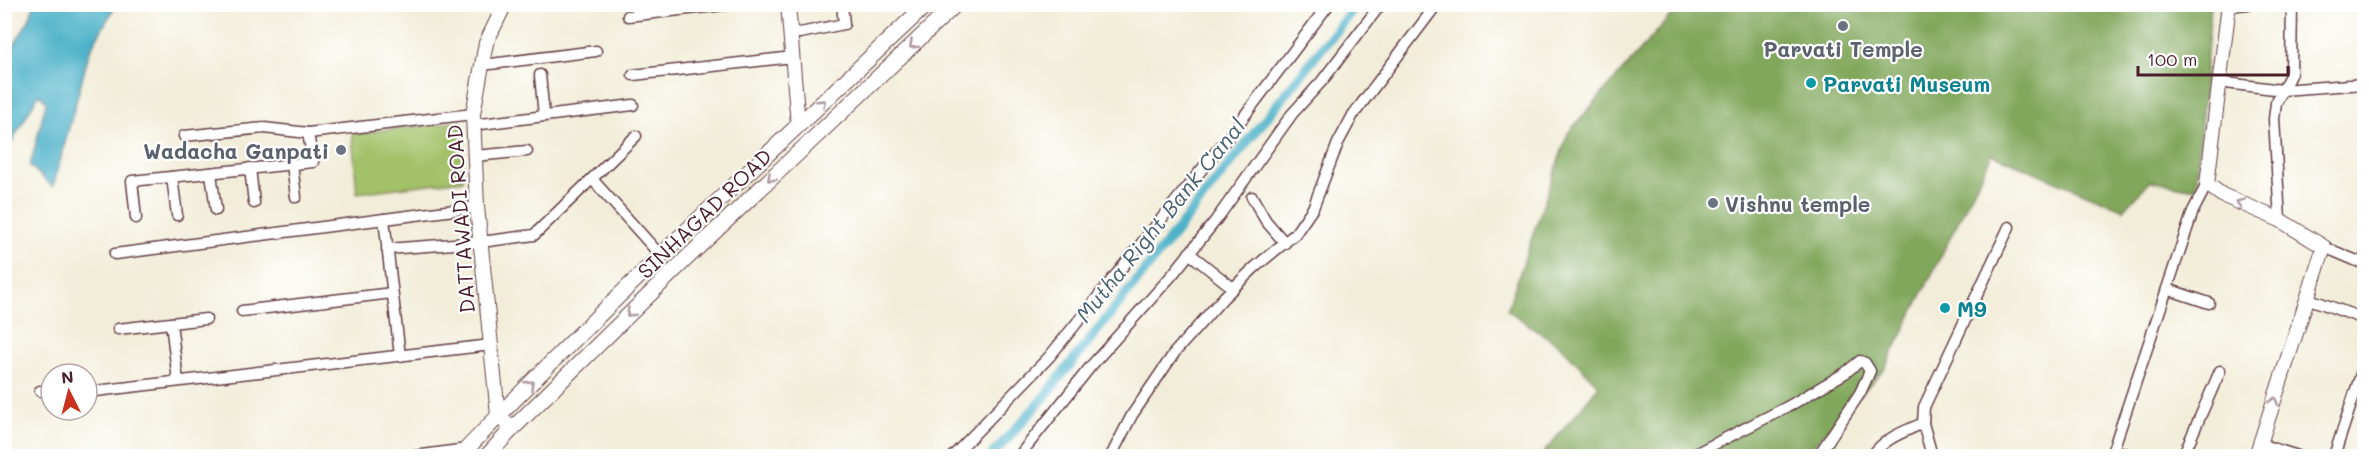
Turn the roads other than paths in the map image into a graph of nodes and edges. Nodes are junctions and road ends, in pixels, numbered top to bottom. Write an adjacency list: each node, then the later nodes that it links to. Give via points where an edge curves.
1 (505, 4): 17 (street, DATTAWADI ROAD, via 486,43)
2 (733, 4): 13 (street)
3 (788, 4): 14 (street)
4 (842, 4): 14 (street, via 844,24 800,33)
5 (927, 4): 26 (main road, SINHAGAD ROAD, one-way to 5)
6 (956, 4): 74 (main road, SINHAGAD ROAD, one-way to 74)
7 (1329, 4): 80 (street, via 1233,131 1049,357)
8 (1381, 4): 52 (street, via 1292,114)
9 (1437, 4): 49 (street, via 1353,115 1313,208)
10 (2248, 4): 12 (street)
11 (2292, 4): 22 (street, via 2291,73)
12 (2229, 5): 20 (street)
13 (628, 16)
14 (791, 31): 16 (street)
15 (596, 51): 17 (street)
16 (793, 57): 19 (street); 26 (street)
17 (482, 65): 25 (street, DATTAWADI ROAD)
18 (540, 75): 24 (street)
19 (633, 75)
20 (2218, 82): 22 (street); 37 (street)
21 (2364, 84): 22 (street)
22 (2282, 90): 46 (street, via 2274,119)
23 (633, 105): 24 (street)
24 (544, 116): 25 (street)
25 (473, 119): 27 (street); 31 (street, DATTAWADI ROAD)
26 (798, 125): 54 (main road, SINHAGAD ROAD)
27 (308, 133): 28 (street, via 264,128); 32 (street, via 313,162)
28 (184, 136)
29 (636, 136): 36 (street)
30 (527, 151): 31 (street)
31 (475, 156): 41 (street, DATTAWADI ROAD)
32 (292, 164): 33 (street); 38 (street)
33 (250, 168): 34 (street); 40 (street)
34 (211, 172): 35 (street); 42 (street)
35 (172, 177): 43 (street); 44 (street, via 132,181)
36 (592, 179): 48 (street, via 534,235); 54 (street)
37 (2207, 184): 46 (street, one-way to 37, via 2222,195); 57 (street, via 2193,211)
38 (296, 197)
39 (1252, 197): 49 (street)
40 (254, 203)
41 (477, 207): 45 (street); 48 (street, DATTAWADI ROAD)
42 (216, 210)
43 (177, 215)
44 (136, 218)
45 (384, 219): 51 (street); 53 (street)
46 (2280, 220): 50 (street)
47 (2008, 226): 73 (street, via 1924,407)
48 (481, 242): 51 (street); 66 (street, DATTAWADI ROAD)
49 (1285, 243): 56 (street)
50 (2325, 246): 55 (street); 59 (street)
51 (387, 249): 58 (street)
52 (1189, 253): 56 (street); 81 (street)
53 (115, 254)
54 (661, 256): 72 (main road, SINHAGAD ROAD, one-way to 54)
55 (2364, 264)
56 (1233, 288): 82 (street, via 1149,387)
57 (2167, 289): 60 (street); 77 (street)
58 (392, 293): 61 (street); 67 (street)
59 (2307, 298): 63 (street); 75 (street, one-way to 59)
60 (2209, 303)
61 (242, 310)
62 (206, 319): 64 (street)
63 (2364, 319)
64 (171, 323): 65 (street); 70 (street)
65 (118, 329)
66 (491, 345): 67 (street); 72 (street, DATTAWADI ROAD)
67 (400, 356): 70 (street)
68 (2364, 365): 90 (street)
69 (2220, 371): 88 (street)
70 (178, 381): 71 (street)
71 (99, 391)
72 (498, 415): 74 (street); 76 (main road, SINHAGAD ROAD)
73 (1923, 423): 85 (street, via 1893,436); 86 (street)
74 (512, 429): 79 (main road, SINHAGAD ROAD)
75 (2258, 450): 89 (street)
76 (464, 453): 78 (street)
77 (2112, 453): 87 (street)
78 (415, 456)
79 (487, 456)
80 (953, 456)
81 (1019, 456)
82 (1111, 456)
83 (1691, 456): 84 (street, via 1789,406 1860,361 1865,363 1870,371 1860,393)
84 (1818, 456)
85 (1872, 456)
86 (1932, 456)
87 (2134, 456)
88 (2183, 456)
89 (2298, 456)
90 (2334, 456)

